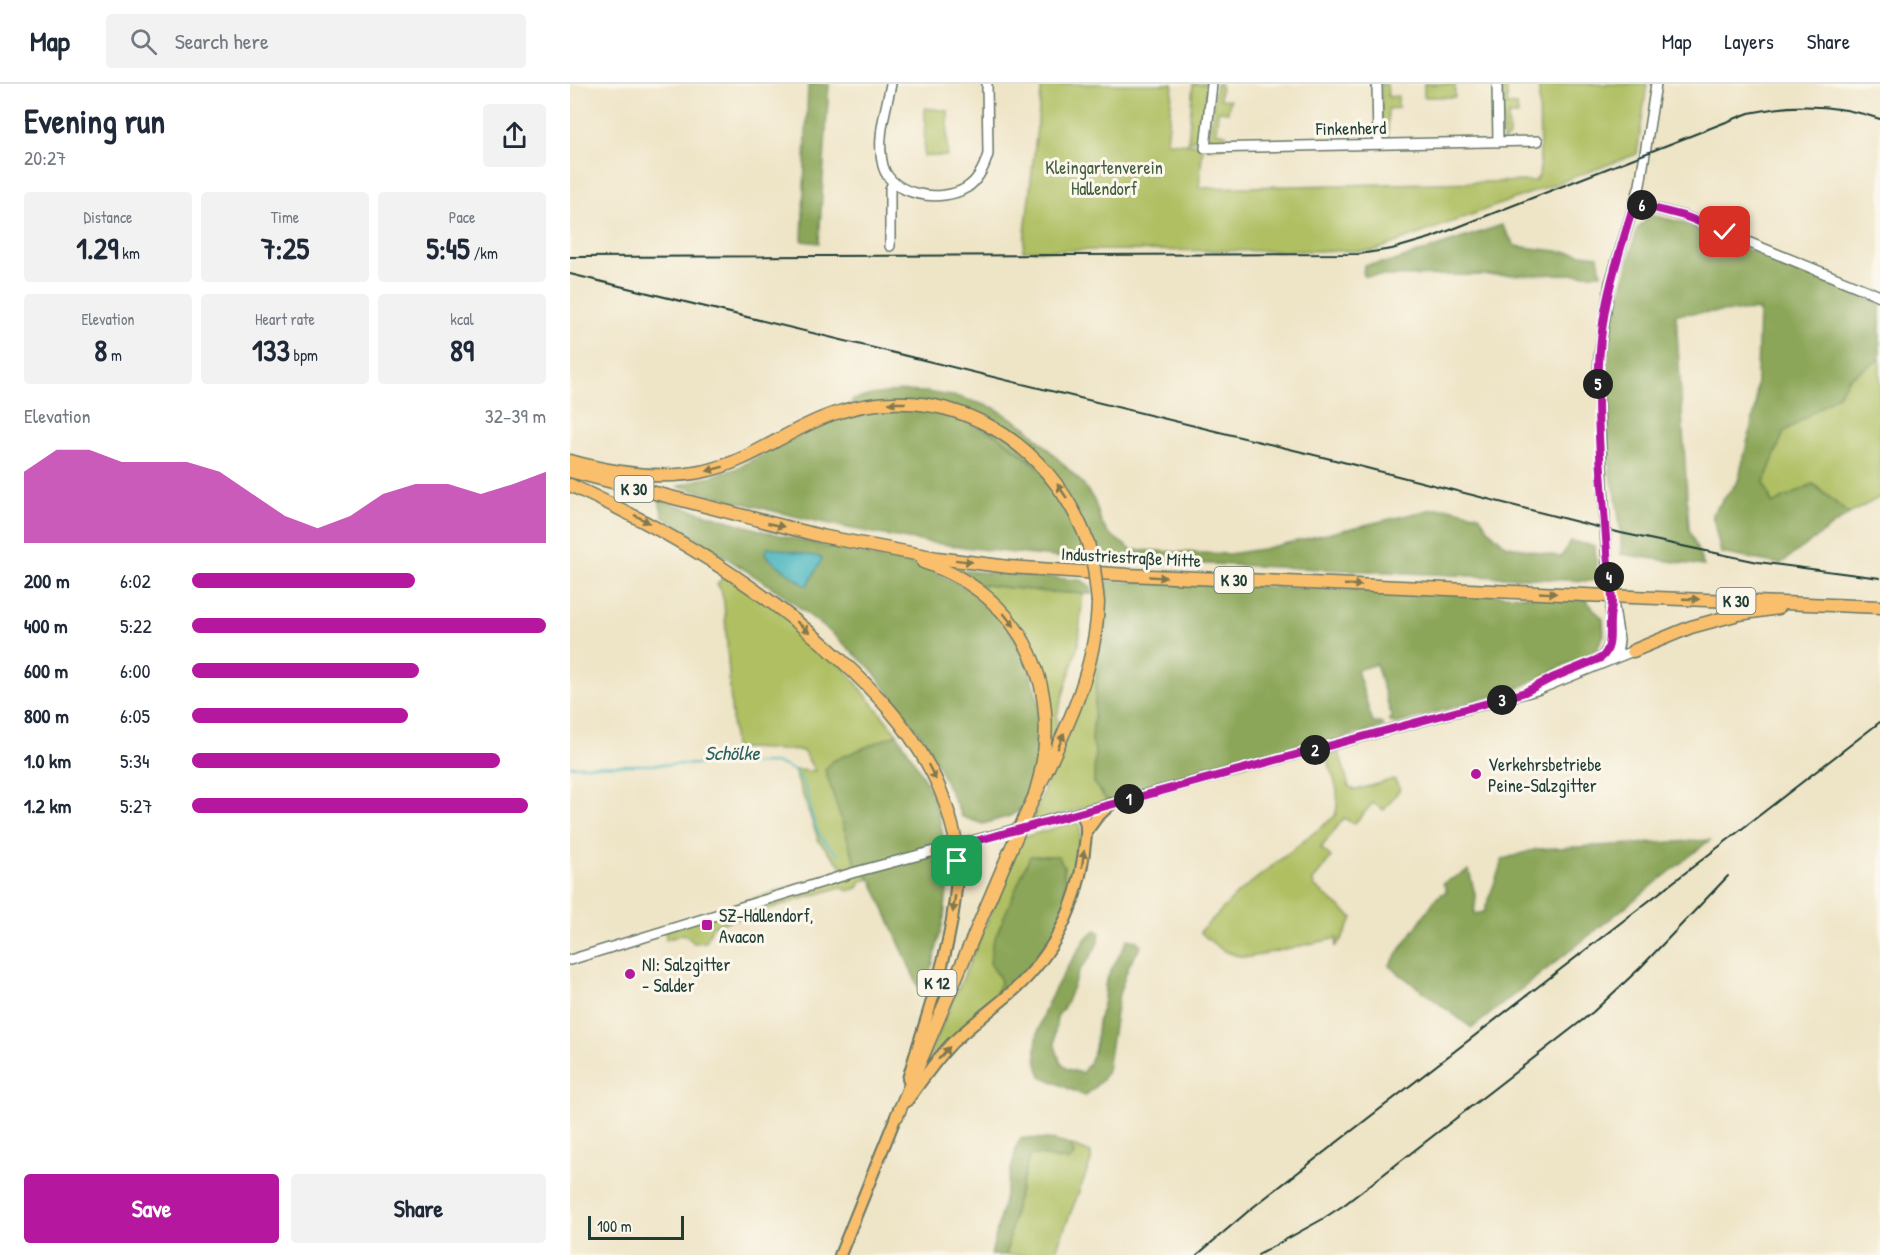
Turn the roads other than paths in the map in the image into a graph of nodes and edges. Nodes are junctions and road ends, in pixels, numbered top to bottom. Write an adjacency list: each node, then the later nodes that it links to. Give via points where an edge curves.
1 (891, 84): 10 (street, via 881,156)
2 (987, 84): 10 (street, via 988,154 980,175 958,191 935,195 907,191)
3 (1212, 84): 9 (street, Finkenherd, via 1205,148)
4 (1377, 84): 9 (street)
5 (1497, 84): 8 (street)
6 (1656, 84): 11 (street)
7 (1538, 141): 8 (street, Finkenherd)
8 (1498, 142): 9 (street, Finkenherd)
9 (1378, 144)
10 (893, 183): 12 (street)
11 (1634, 203): 13 (street, via 1704,224); 18 (street, via 1610,283 1599,356 1603,500)
12 (890, 246)
13 (1880, 296)
14 (570, 461): 26 (highway, K 30, one-way to 14, bridge, via 1080,693 1094,646 1098,602 1094,568 1078,518 1064,494 1030,454 1009,437 962,414 925,404 888,403 842,411 808,424 738,461 702,472 667,475 604,470)
15 (570, 471): 17 (highway, Industriestraße Mitte / K 30, one-way to 17)
16 (570, 485): 30 (highway, one-way to 30, via 658,528 717,563 796,621 857,676 895,715 928,765 942,795)
17 (885, 549): 19 (highway, Industriestraße Mitte / K 30, one-way to 19, bridge, via 1069,572); 26 (highway, one-way to 26, via 940,568 971,584 1003,612 1024,641 1041,683 1047,716 1045,754)
18 (1612, 601): 21 (street); 22 (street, via 1619,630)
19 (1839, 605): 20 (highway, Industriestraße Mitte / K 30); 23 (highway, via 1739,614 1691,627)
20 (1880, 607)
21 (1611, 639): 22 (street); 25 (street, via 1601,658)
22 (1618, 648): 23 (street); 24 (street)
23 (1633, 651): 24 (street)
24 (1608, 661): 25 (street)
25 (1525, 692): 27 (street)
26 (1035, 794): 34 (highway, bridge)
27 (1112, 804): 28 (street); 29 (main road)
28 (1080, 813): 29 (main road, K 12); 30 (street)
29 (1086, 832): 34 (main road, K 12, one-way to 29, via 946,1050 1022,983 1050,949 1077,889)
30 (957, 846): 31 (street); 32 (main road, K 12)
31 (936, 852): 32 (main road); 33 (street, via 852,873)
32 (957, 861): 34 (main road, K 12, one-way to 34, via 950,932)
33 (570, 960)
34 (897, 1116): 35 (main road, K 12)
35 (840, 1255)

